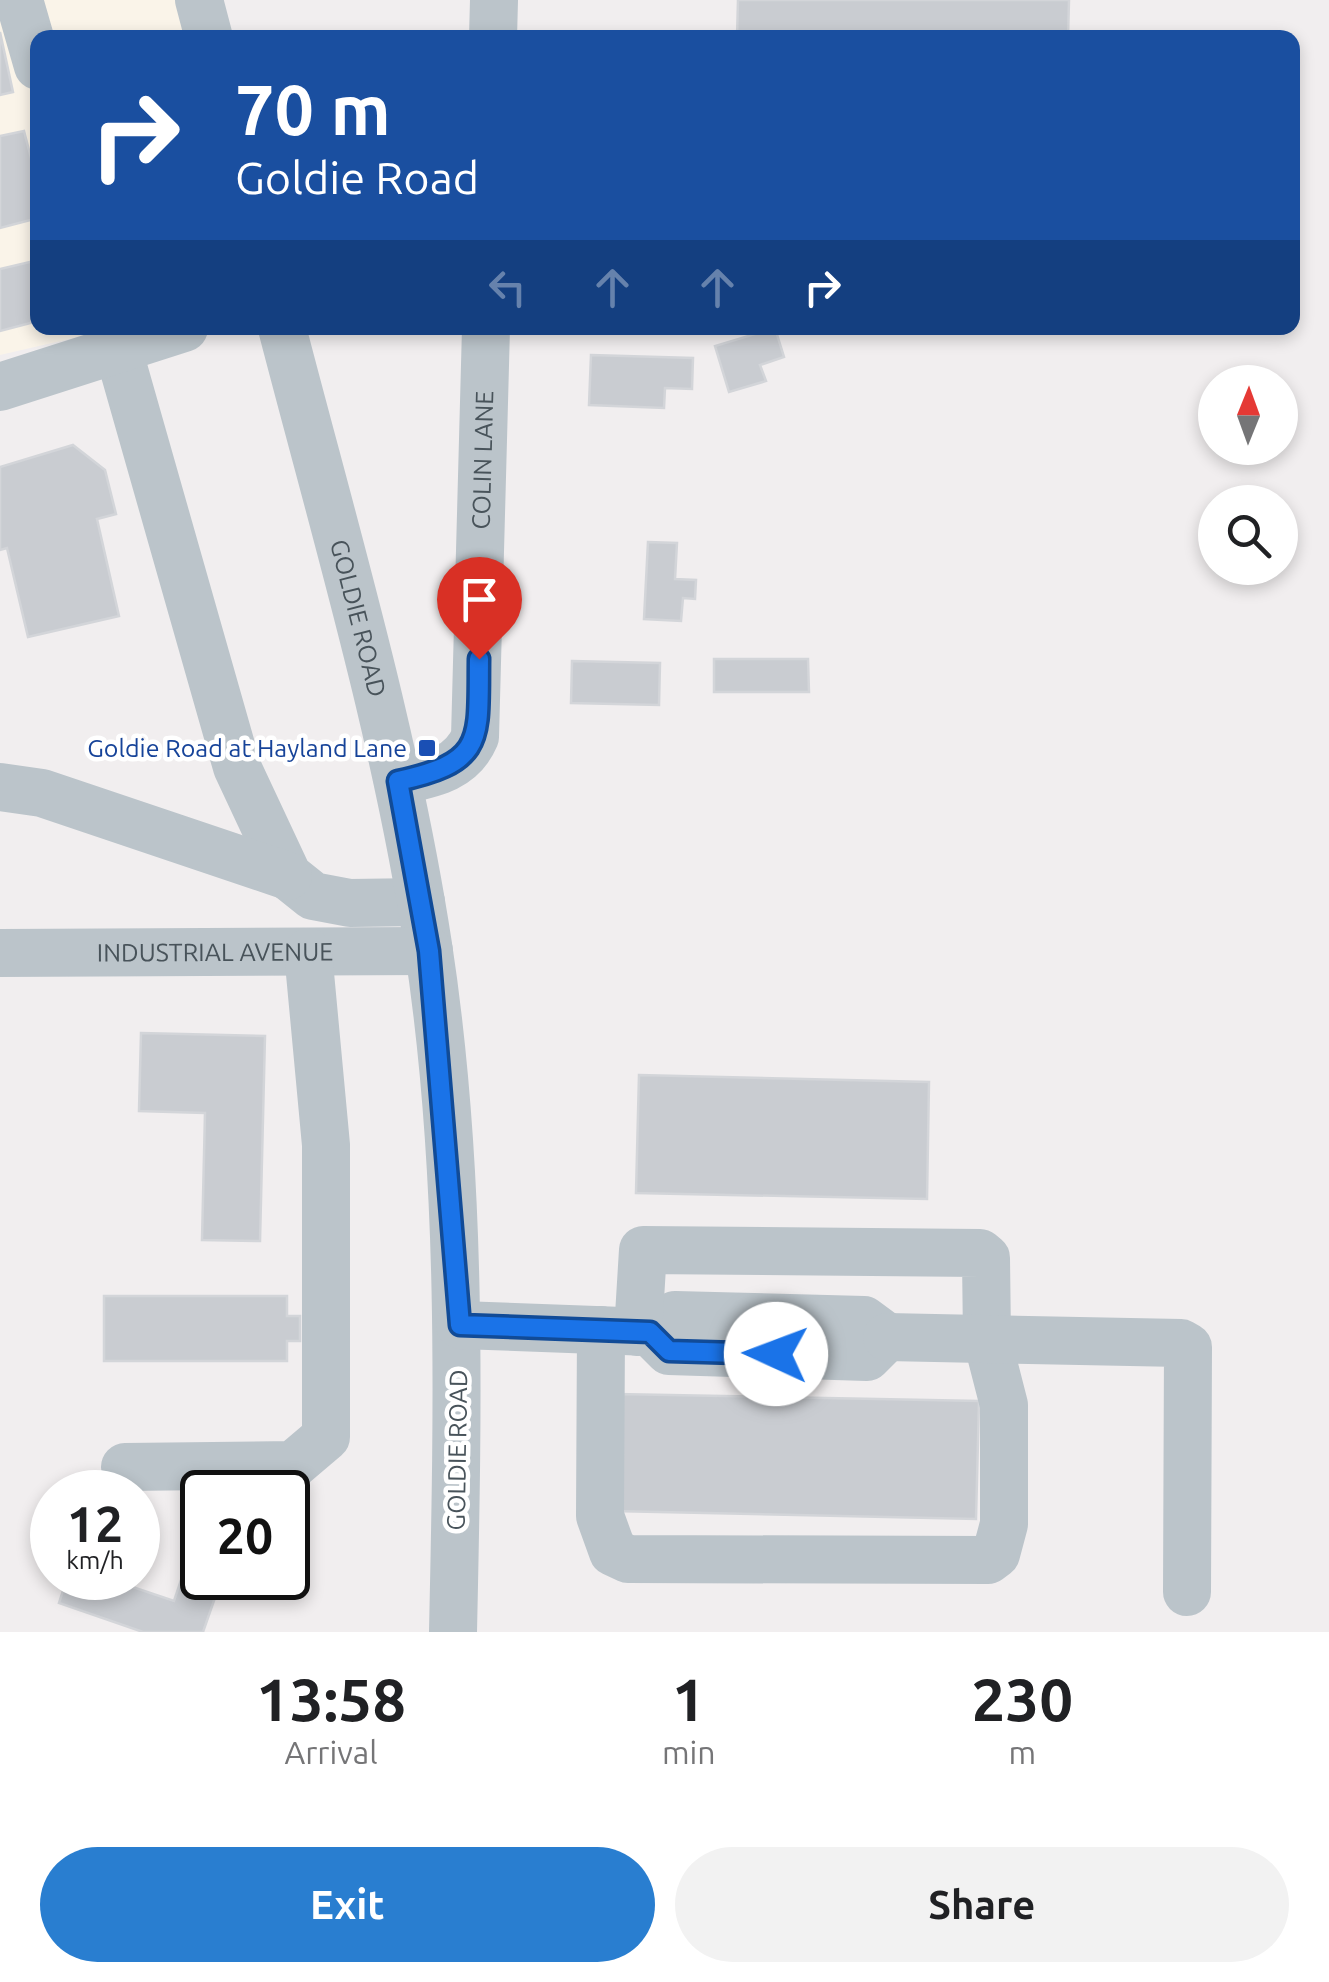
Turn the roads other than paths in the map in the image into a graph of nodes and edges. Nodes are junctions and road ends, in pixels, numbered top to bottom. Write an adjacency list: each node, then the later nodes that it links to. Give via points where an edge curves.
1 (19, 0): 6 (street)
2 (199, 0): 4 (street)
3 (494, 0): 5 (street)
4 (206, 30)
5 (493, 30)
6 (30, 38)
7 (141, 335): 10 (street)
8 (284, 335): 12 (street, GOLDIE ROAD)
9 (486, 335): 12 (street, COLIN LANE, via 475,737 469,751 443,771)
10 (116, 339): 11 (street); 14 (street, via 237,766)
11 (0, 387)
12 (398, 781): 15 (street, GOLDIE ROAD)
13 (0, 786): 14 (street, via 42,793)
14 (288, 876): 15 (street, via 313,896)
15 (421, 902): 16 (street, GOLDIE ROAD)
16 (429, 951): 17 (street, INDUSTRIAL AVENUE); 19 (street, GOLDIE ROAD)
17 (308, 952): 18 (street, INDUSTRIAL AVENUE); 22 (street, via 326,1144 326,1437 292,1466)
18 (0, 953)
19 (460, 1325): 20 (street); 24 (street, GOLDIE ROAD)
20 (630, 1331): 21 (street, via 669,1351 776,1336 867,1356 887,1337); 21 (street, via 643,1250 980,1253 986,1258); 21 (street, via 600,1516 613,1552 628,1559 988,1560 1004,1524 1004,1406)
21 (986, 1339): 23 (street, via 1188,1347)
22 (125, 1467)
23 (1187, 1592)
24 (454, 1632)

